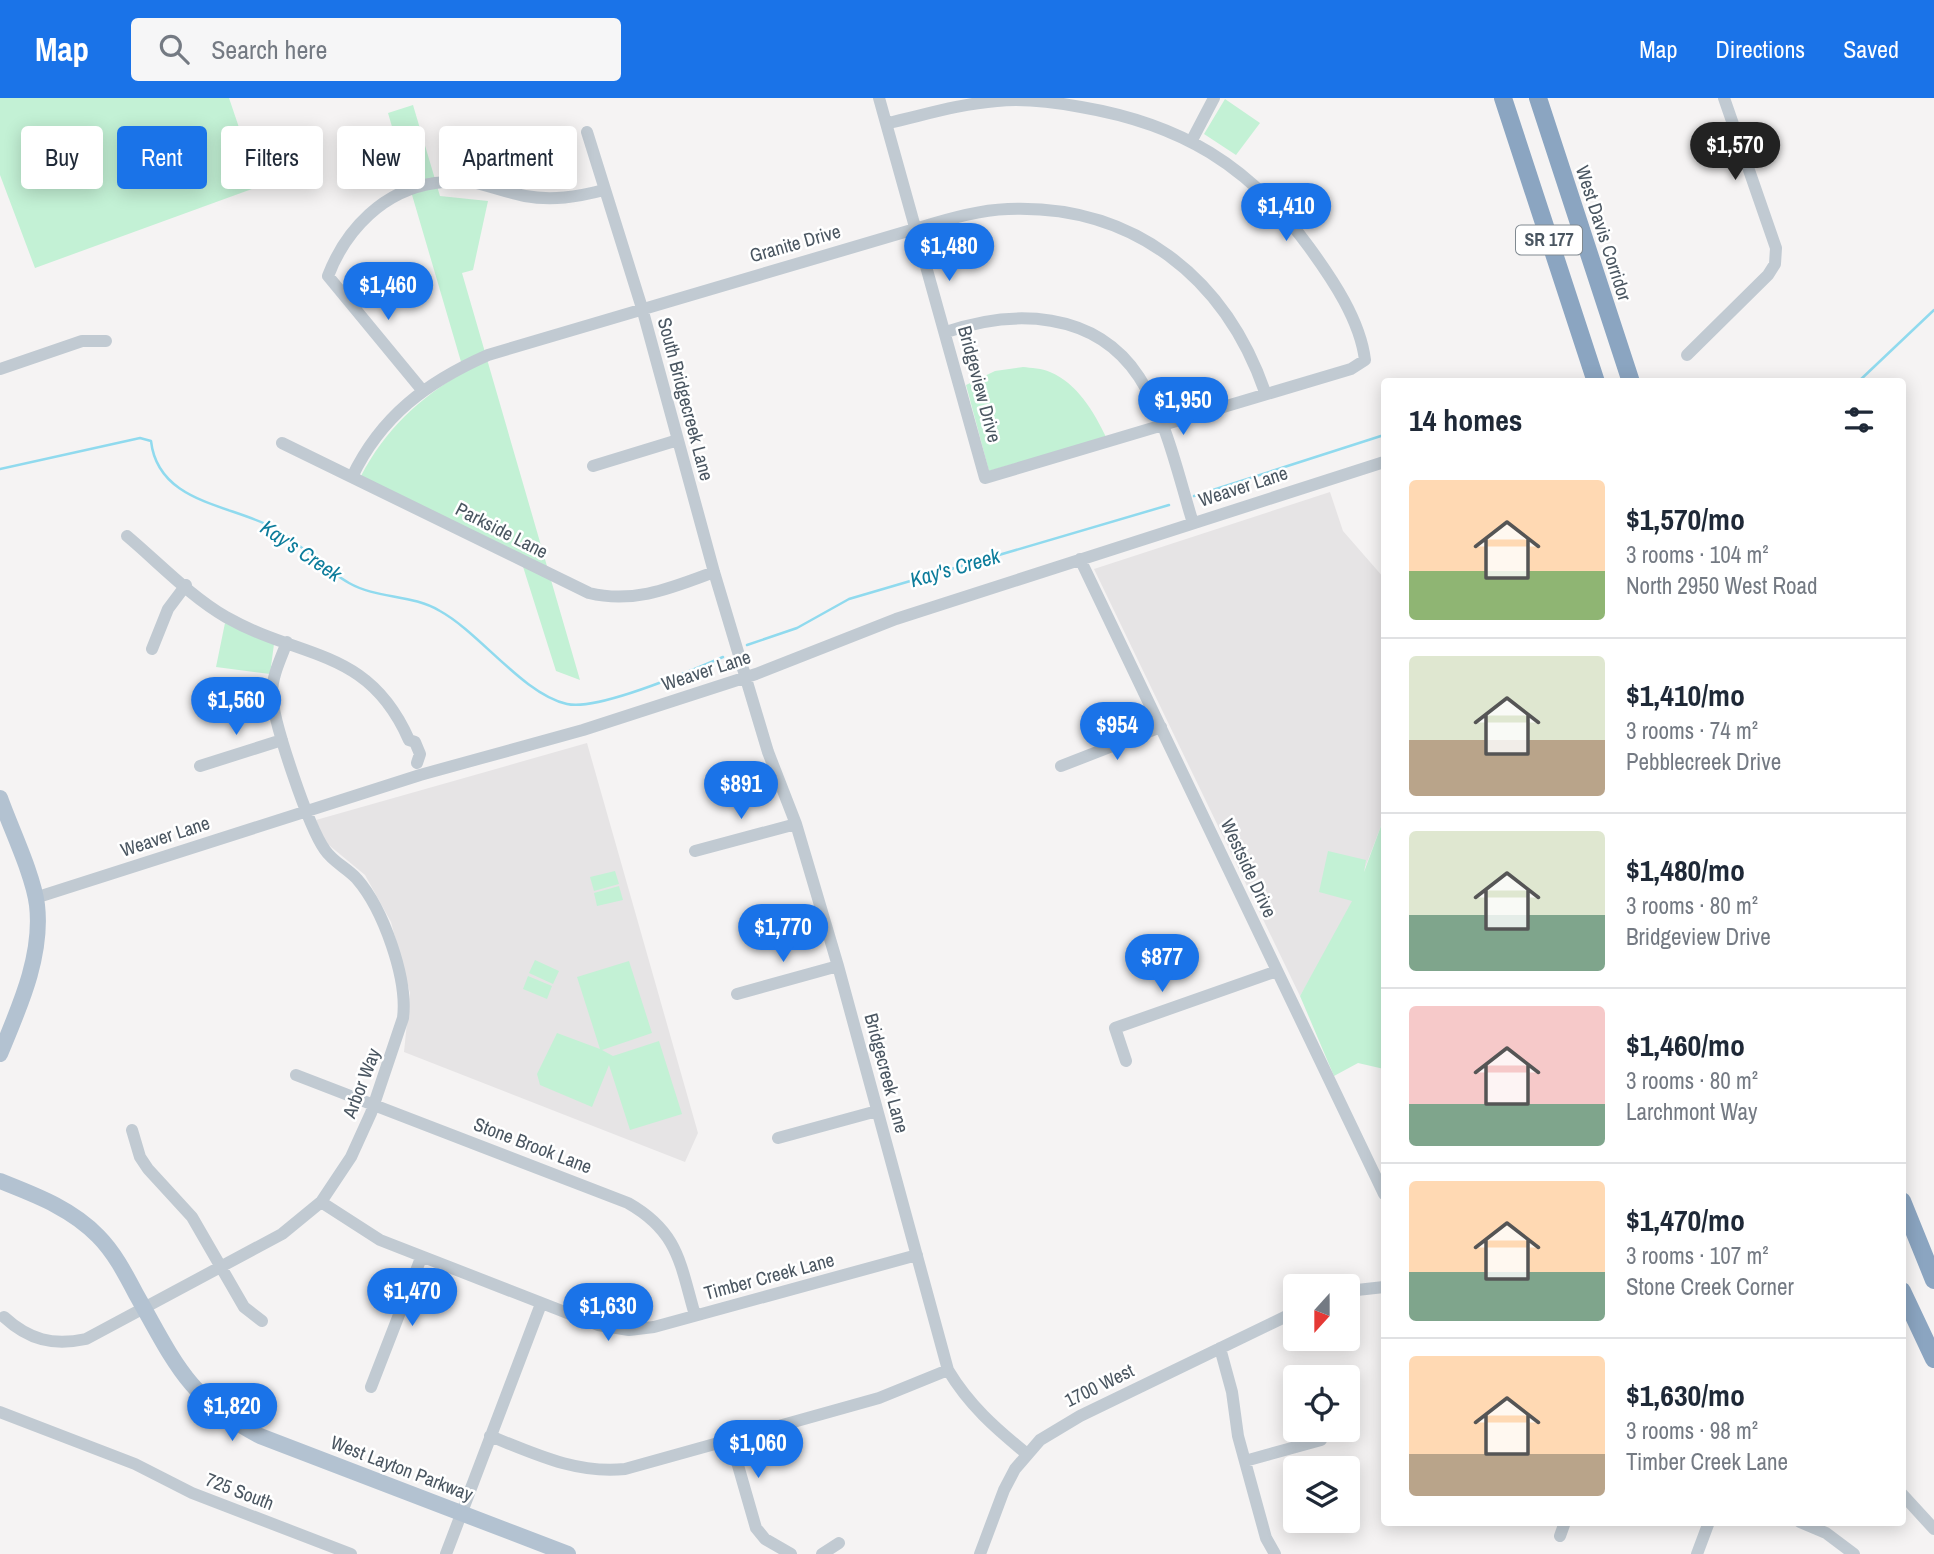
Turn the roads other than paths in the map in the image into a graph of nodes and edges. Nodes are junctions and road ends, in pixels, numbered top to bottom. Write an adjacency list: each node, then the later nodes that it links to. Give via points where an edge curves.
1 (879, 98): 6 (street, Bridgeview Drive)
2 (1214, 98): 8 (street)
3 (1503, 98): 16 (highway, SR 177)
4 (1538, 98): 17 (highway, West Davis Corridor / SR 177)
5 (1724, 98): 14 (street, via 1776,259 1768,275)
6 (888, 123): 8 (street, via 998,100 1050,101 1150,123); 10 (street, Bridgeview Drive)
7 (587, 132): 9 (street, South Bridgecreek Lane)
8 (1192, 140): 19 (street, via 1266,195 1296,230 1325,269 1363,343 1365,360 1351,369)
9 (604, 190): 11 (street, South Bridgecreek Lane); 18 (street, via 548,199 461,173 413,186 373,211 337,253 328,276)
10 (916, 228): 11 (street, Granite Drive); 12 (street, Bridgeview Drive); 19 (street, Granite Drive, via 963,215 1045,209 1078,214 1132,232 1184,267 1208,290 1231,319)
11 (642, 308): 18 (street, Granite Drive, via 488,355); 21 (street, South Bridgecreek Lane)
12 (946, 332): 20 (street, via 1017,316 1076,326 1121,356 1138,376); 20 (street, Bridgeview Drive, via 985,478)
13 (106, 341): 15 (street, via 82,341)
14 (1686, 355)
15 (0, 369)
16 (1595, 378)
17 (1630, 378)
18 (422, 390): 25 (street, Granite Drive, via 367,446)
19 (1265, 393): 20 (street)
20 (1162, 427): 26 (street)
21 (678, 440): 24 (street); 29 (street, South Bridgecreek Lane)
22 (282, 443): 25 (street, Parkside Lane)
23 (1381, 462): 26 (street, Weaver Lane)
24 (593, 466)
25 (352, 477): 29 (street, Parkside Lane, via 589,593 608,598 650,595)
26 (1193, 523): 28 (street, Weaver Lane)
27 (127, 536): 30 (street)
28 (1080, 559): 33 (street, Weaver Lane, via 896,619); 34 (street, Westside Drive)
29 (714, 572): 33 (street, South Bridgecreek Lane)
30 (186, 585): 31 (street, via 229,618); 32 (street, via 164,616)
31 (287, 642): 35 (street, Arbor Way, via 272,692); 38 (street, via 343,664 386,697 410,740 406,746)
32 (152, 649)
33 (746, 677): 38 (street, Weaver Lane, via 583,730); 41 (street, Bridgecreek Lane)
34 (1161, 727): 37 (street); 45 (street, Westside Drive)
35 (282, 740): 36 (street); 40 (street, Arbor Way)
36 (200, 766)
37 (1061, 766)
38 (418, 769): 40 (street, Weaver Lane)
39 (0, 798): 43 (main road)
40 (307, 810): 43 (street, Weaver Lane); 50 (street, Arbor Way, via 327,854 355,876 381,915 401,982 403,1018)
41 (796, 824): 42 (street); 44 (street, Bridgecreek Lane)
42 (695, 851)
43 (35, 898): 47 (main road, via 37,939 29,979)
44 (838, 966): 46 (street); 51 (street, Bridgecreek Lane)
45 (1277, 971): 48 (street, via 1115,1028); 55 (street, Westside Drive)
46 (737, 995)
47 (0, 1054)
48 (1126, 1061)
49 (296, 1074): 50 (street, Stone Brook Lane)
50 (375, 1105): 56 (street, Arbor Way, via 351,1157); 67 (street, Stone Brook Lane, via 650,1215 678,1252)
51 (877, 1111): 53 (street); 58 (street, Bridgecreek Lane)
52 (132, 1130): 60 (street, via 139,1157 192,1217)
53 (778, 1138)
54 (0, 1181): 66 (main road, West Layton Parkway, via 74,1215 98,1235)
55 (1381, 1188)
56 (321, 1202): 59 (street, Timber Creek Lane, via 363,1231); 60 (street, Arbor Way, via 282,1234)
57 (1906, 1211): 61 (highway)
58 (917, 1255): 67 (street, Timber Creek Lane); 73 (street, Bridgecreek Lane)
59 (421, 1258): 65 (street, Timber Creek Lane); 74 (street)
60 (221, 1266): 66 (street, Arbor Way); 70 (street, via 244,1307)
61 (1934, 1280)
62 (1381, 1287): 63 (street)
63 (1360, 1290)
64 (1906, 1300): 72 (highway)
65 (541, 1304): 67 (street, Timber Creek Lane, via 597,1325 629,1330); 76 (street)
66 (145, 1309): 68 (street, Arbor Way, via 86,1339 64,1343 39,1340); 82 (main road, West Layton Parkway, via 180,1370 225,1418 260,1436)
67 (695, 1315)
68 (4, 1317)
69 (1283, 1318): 71 (street, 1700 West)
70 (262, 1321)
71 (1220, 1348): 79 (street, 1700 West, via 1054,1430); 80 (street)
72 (1934, 1359)
73 (948, 1370): 77 (street, via 879,1398); 79 (street, Bridgecreek Lane, via 983,1418)
74 (371, 1387)
75 (0, 1412): 89 (street, 725 South, via 135,1464)
76 (491, 1436): 77 (street, via 571,1467 600,1472); 82 (street)
77 (731, 1441): 93 (street, via 756,1528)
78 (1314, 1442): 80 (street)
79 (1027, 1454): 95 (street, 1700 West, via 1004,1490)
80 (1245, 1461): 96 (street, via 1266,1538)
81 (1906, 1498): 86 (street)
82 (461, 1513): 91 (street); 92 (main road, West Layton Parkway)
83 (1564, 1526): 87 (street)
84 (1708, 1526): 97 (street)
85 (1809, 1526): 98 (street)
86 (1934, 1529)
87 (1560, 1536)
88 (839, 1543): 94 (street)
89 (331, 1551): 90 (street, 725 South)
90 (351, 1554)
91 (446, 1554)
92 (568, 1554)
93 (791, 1554)
94 (822, 1554)
95 (980, 1554)
96 (1275, 1554)
97 (1697, 1554)
98 (1854, 1554)

